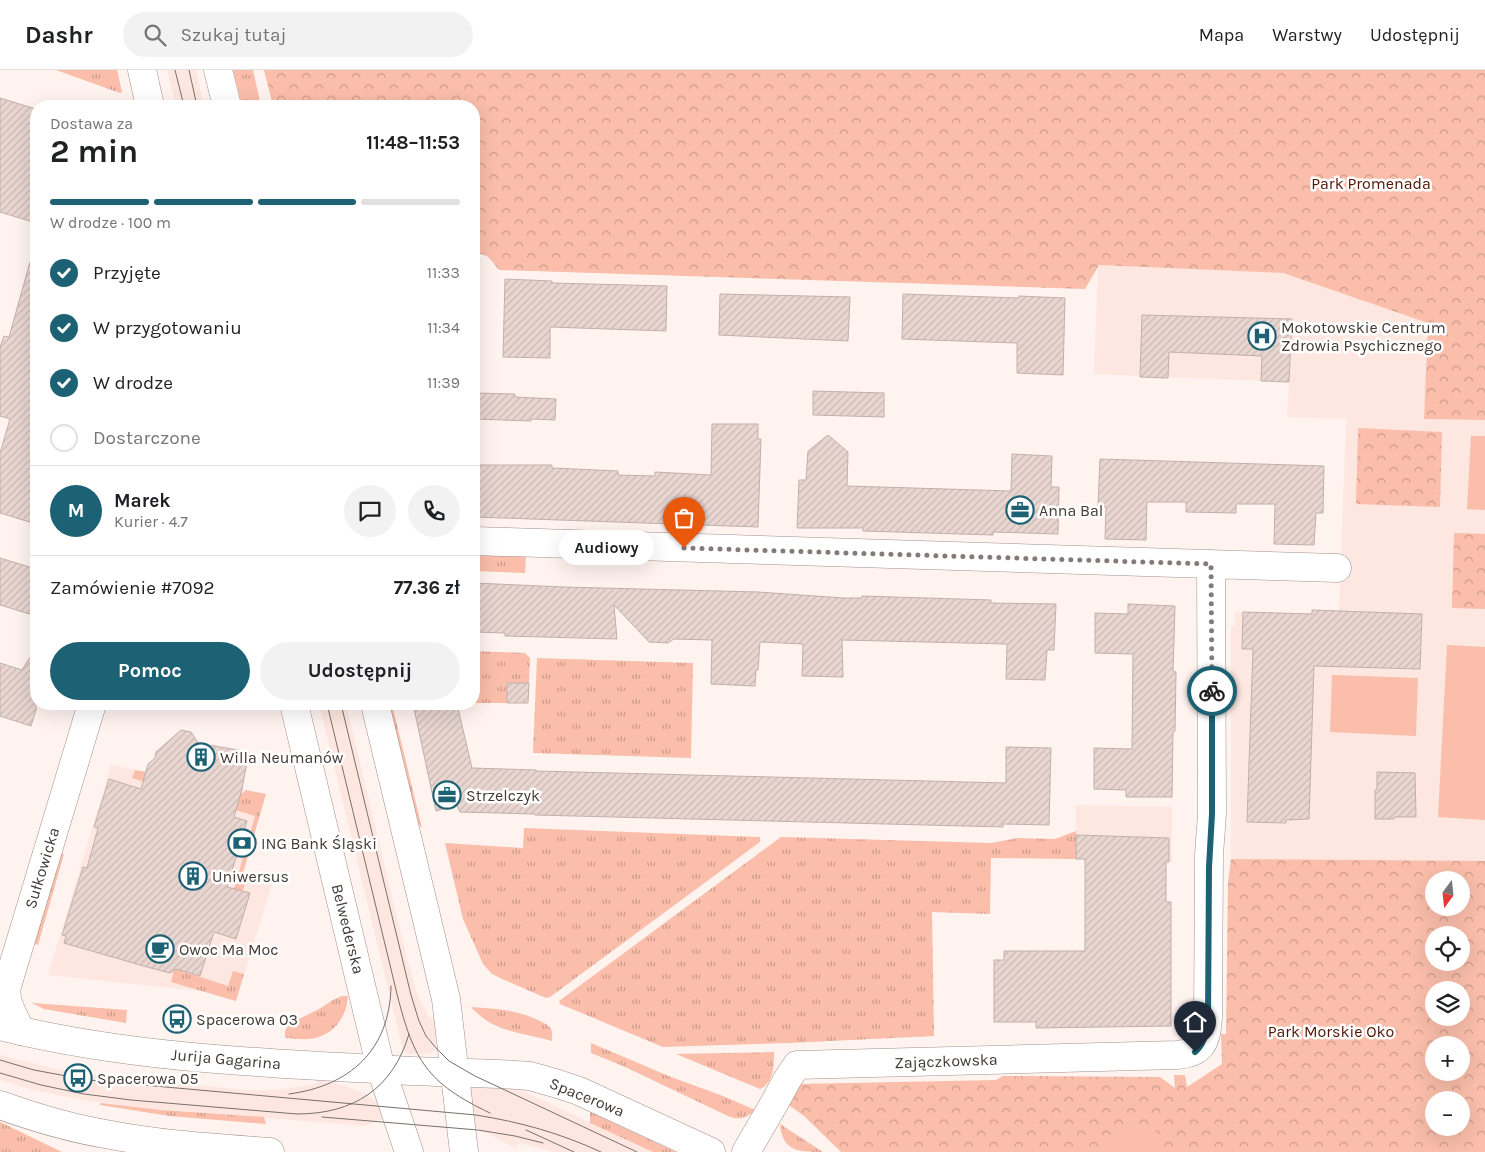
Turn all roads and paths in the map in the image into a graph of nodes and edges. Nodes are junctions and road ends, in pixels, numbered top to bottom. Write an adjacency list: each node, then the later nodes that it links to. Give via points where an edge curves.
1 (142, 70): 3 (street)
2 (218, 70): 4 (street)
3 (149, 100)
4 (226, 100)
5 (480, 541): 6 (street)
6 (1211, 564): 7 (street); 20 (street, Zajączkowska, via 1212,814 1207,1030 1201,1047 1195,1052 1176,1055 797,1065)
7 (1337, 568)
8 (90, 710): 11 (street, Sułkowicka, via 7,986)
9 (295, 710): 12 (street, Belwederska)
10 (376, 710): 13 (street, via 446,999)
11 (10, 1028): 12 (street, Jurija Gagarina, via 87,1044 161,1054 285,1065)
12 (381, 1069): 13 (street, Jurija Gagarina); 17 (street, Belwederska)
13 (455, 1073): 18 (street); 19 (street, Spacerowa, via 530,1076 558,1084)
14 (0, 1105): 15 (street, via 110,1135)
15 (197, 1149): 16 (street)
16 (270, 1152)
17 (409, 1152)
18 (464, 1152)
19 (711, 1152)
20 (746, 1152)

